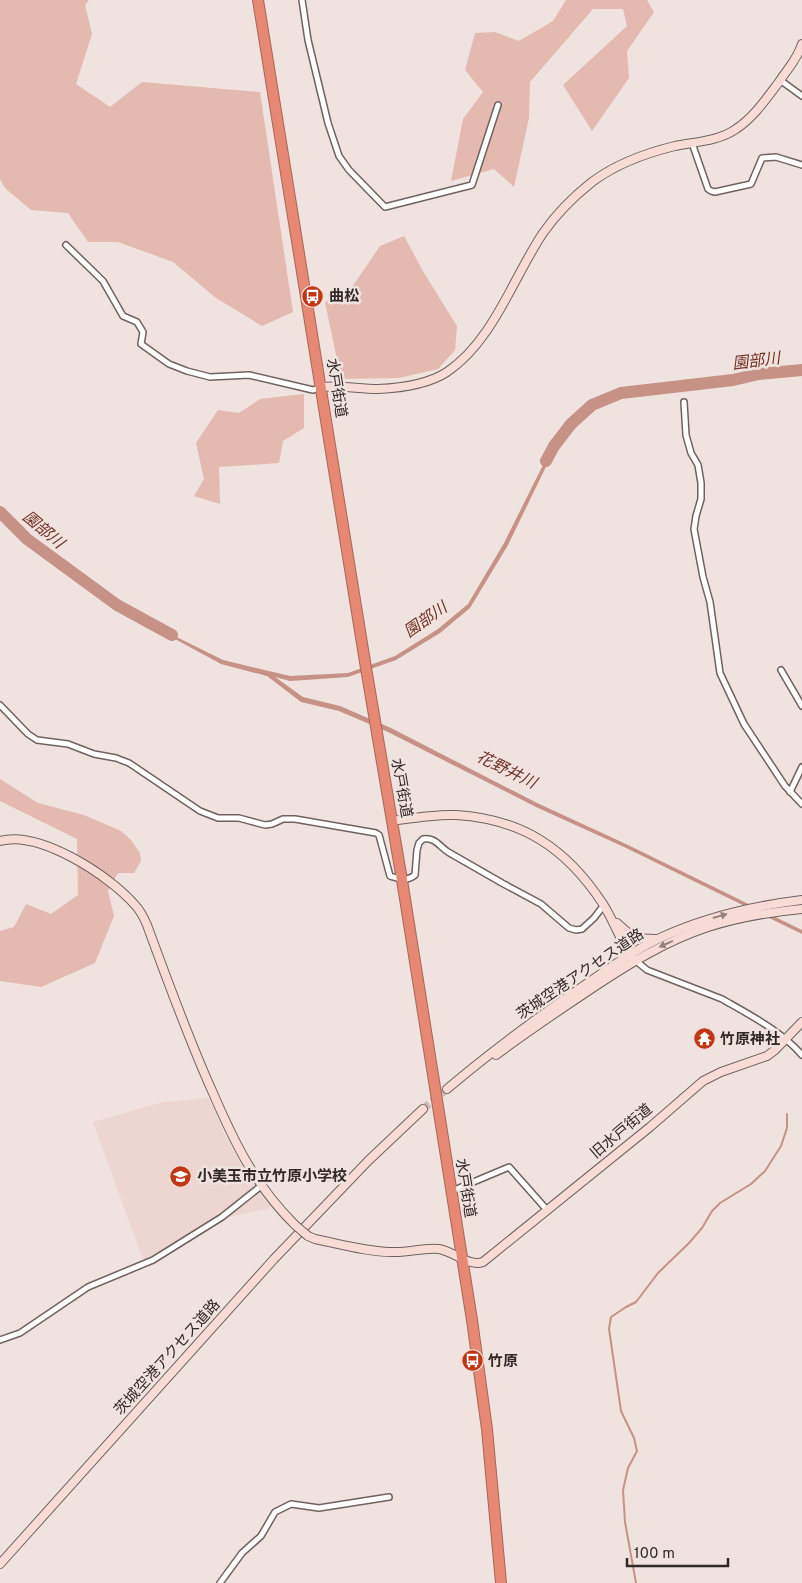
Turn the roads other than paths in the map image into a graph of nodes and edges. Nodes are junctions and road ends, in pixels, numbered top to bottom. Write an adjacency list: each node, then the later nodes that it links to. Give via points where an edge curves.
1 (258, 0): 10 (highway, 水戸街道)
2 (302, 0): 6 (street, via 310,49 339,156 385,207 472,186)
3 (802, 44): 4 (street, via 798,57)
4 (780, 80): 5 (street); 7 (street, via 752,117 734,131)
5 (802, 96)
6 (498, 105)
7 (692, 144): 8 (street, via 708,189 715,192 752,184 762,158 776,156); 10 (street, via 634,158 594,181 566,204 543,233 469,354 446,372 422,384 377,389)
8 (802, 165)
9 (66, 245): 10 (street, via 103,281 123,316 137,322 144,332 141,344 168,364 210,376 249,375 313,390)
10 (322, 387): 18 (highway, 水戸街道)
11 (684, 402): 16 (street, via 686,436 698,465 701,484 694,529 710,602 720,673 744,724)
12 (781, 670): 14 (street)
13 (0, 705): 20 (street, via 37,740 68,744 116,758 200,811 218,818 240,818 265,825 295,819 376,833 390,876)
14 (802, 706)
15 (802, 767): 16 (street)
16 (790, 792): 17 (street)
17 (802, 804)
18 (392, 821): 20 (highway, 水戸街道); 22 (street, via 455,815 515,827 562,855 578,870)
19 (0, 841): 32 (street, via 22,839 51,847 85,864 137,907 147,925 200,1064)
20 (402, 880): 22 (street, via 415,876 419,843 430,838 448,852 541,904 568,928 582,929); 33 (highway, 水戸街道)
21 (802, 900): 25 (street, 茨城空港アクセス道路, one-way to 21, via 729,913)
22 (604, 905): 24 (street)
23 (802, 909): 26 (street, 茨城空港アクセス道路, one-way to 26, via 707,927)
24 (610, 916): 25 (street, via 634,938); 26 (street)
25 (658, 939): 26 (street, 茨城空港アクセス道路)
26 (633, 957): 28 (street, via 639,965 722,999); 30 (street, 茨城空港アクセス道路, via 516,1033)
27 (802, 1022): 28 (street, 旧水戸街道)
28 (787, 1039): 29 (street); 34 (street, 旧水戸街道, via 767,1056 703,1081)
29 (802, 1055)
30 (448, 1091)
31 (424, 1111): 38 (street, 茨城空港アクセス道路, via 369,1160 274,1259)
32 (261, 1186): 35 (street, 旧水戸街道, bridge, via 295,1225 315,1239 387,1252 437,1248); 36 (street, via 222,1217 153,1260 88,1287 20,1333)
33 (451, 1191): 34 (street, via 509,1167); 35 (highway, 水戸街道)
34 (547, 1210): 35 (street, 旧水戸街道, via 482,1262 478,1264)
35 (462, 1258): 40 (highway, 水戸街道, via 487,1429)
36 (0, 1340)
37 (389, 1497): 39 (street, via 319,1508 291,1504 275,1512 261,1536 242,1553)
38 (0, 1564)
39 (220, 1583)
40 (501, 1583)

